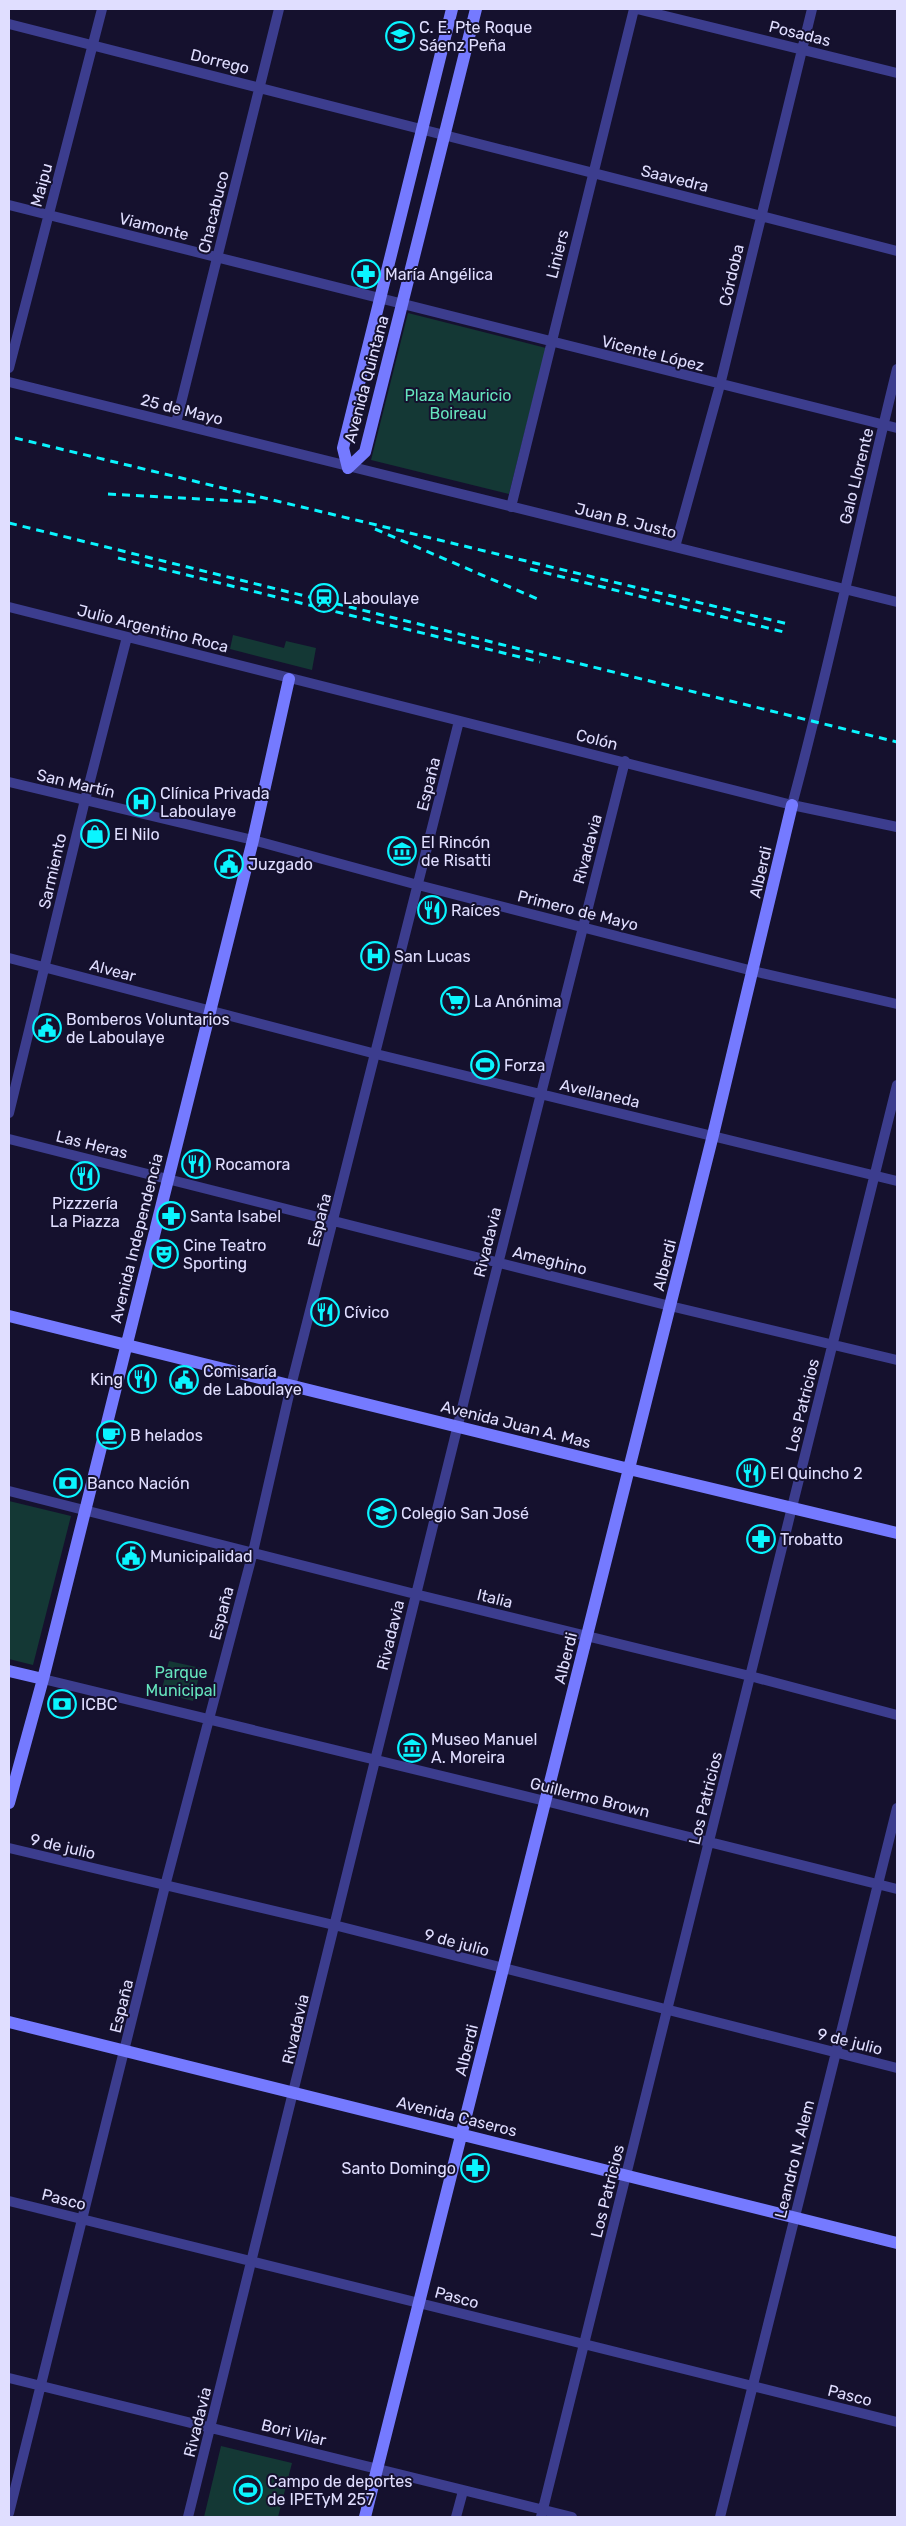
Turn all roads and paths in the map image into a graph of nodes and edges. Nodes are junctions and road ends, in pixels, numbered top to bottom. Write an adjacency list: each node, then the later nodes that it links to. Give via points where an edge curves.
1 (102, 9): 8 (street, Maipu)
2 (279, 9): 11 (street, Chacabuco)
3 (452, 9): 12 (main road, Avenida Quintana)
4 (476, 9): 13 (main road, Avenida Quintana)
5 (635, 9): 9 (street, Posadas); 14 (street, Liniers)
6 (812, 9): 9 (street, Córdoba)
7 (9, 24): 8 (street, Dorrego)
8 (93, 45): 11 (street, Dorrego); 17 (street, Maipu)
9 (803, 48): 10 (street, Posadas); 16 (street, Córdoba)
10 (897, 72)
11 (260, 86): 12 (street, Dorrego); 19 (street, Chacabuco)
12 (422, 130): 13 (street, Dorrego); 20 (main road, Avenida Quintana)
13 (446, 136): 14 (street, Saavedra); 21 (main road, Avenida Quintana)
14 (592, 173): 16 (street, Saavedra); 22 (street, Liniers)
15 (9, 205): 17 (street, Viamonte)
16 (760, 215): 18 (street, Saavedra); 26 (street, Córdoba)
17 (49, 216): 19 (street, Viamonte); 23 (street, Maipu)
18 (897, 251)
19 (217, 256): 20 (street, Viamonte); 27 (street, Chacabuco)
20 (380, 298): 21 (street, Viamonte); 30 (main road, Avenida Quintana, via 343,448)
21 (402, 304): 22 (street, Vicente López); 30 (main road, Avenida Quintana, via 365,452)
22 (552, 343): 26 (street, Vicente López); 31 (street, Liniers)
23 (9, 368)
24 (897, 370): 28 (street, Galo Llorente)
25 (9, 382): 27 (street, 25 de Mayo)
26 (720, 385): 28 (street, Vicente López); 32 (street, Córdoba)
27 (176, 423): 30 (street, 25 de Mayo)
28 (883, 425): 29 (street, Vicente López); 33 (street, Galo Llorente)
29 (897, 428)
30 (348, 468): 31 (street, Juan B. Justo)
31 (511, 508): 32 (street, Juan B. Justo)
32 (675, 548): 33 (street, Juan B. Justo)
33 (844, 589): 34 (street, Juan B. Justo); 42 (street, Galo Llorente, via 819,708)
34 (897, 602)
35 (9, 607): 36 (street, Julio Argentino Roca)
36 (127, 637): 37 (street, Julio Argentino Roca); 41 (street, Sarmiento)
37 (289, 679): 38 (street, Colón); 44 (main road, Avenida Independencia)
38 (459, 721): 39 (street, Colón); 45 (street, España)
39 (625, 761): 42 (street, Colón); 46 (street, Rivadavia)
40 (9, 782): 41 (street, San Martín)
41 (85, 800): 44 (street, San Martín); 48 (street, Sarmiento)
42 (792, 805): 43 (street, Colón); 49 (main road, Alberdi)
43 (897, 827)
44 (253, 840): 45 (street, Primero de Mayo); 51 (main road, Avenida Independencia)
45 (418, 886): 46 (street, Primero de Mayo); 52 (street, España)
46 (582, 926): 49 (street, Primero de Mayo); 54 (street, Rivadavia)
47 (9, 958): 48 (street, Alvear)
48 (45, 967): 51 (street, Alvear); 55 (street, Sarmiento)
49 (752, 971): 50 (street, Primero de Mayo); 56 (main road, Alberdi)
50 (897, 1004)
51 (209, 1011): 52 (street, Avellaneda); 59 (main road, Avenida Independencia)
52 (376, 1054): 54 (street, Avellaneda); 61 (street, España)
53 (897, 1085): 58 (street, Los Patricios)
54 (540, 1095): 56 (street, Avellaneda); 62 (street, Rivadavia)
55 (9, 1113)
56 (714, 1135): 58 (street, Avellaneda); 63 (main road, Alberdi)
57 (9, 1139): 59 (street, Las Heras)
58 (875, 1175): 60 (street, Avellaneda); 66 (street, Los Patricios)
59 (167, 1178): 61 (street, Ameghino); 65 (main road, Avenida Independencia)
60 (897, 1181)
61 (334, 1220): 62 (street, Ameghino); 68 (street, España)
62 (497, 1262): 63 (street, Ameghino); 69 (street, Rivadavia)
63 (670, 1306): 66 (street, Ameghino); 70 (main road, Alberdi)
64 (9, 1316): 65 (main road, Avenida Juan A. Mas)
65 (127, 1344): 68 (main road, Avenida Juan A. Mas); 73 (main road, Avenida Independencia)
66 (833, 1344): 67 (street, Ameghino); 72 (street, Los Patricios)
67 (897, 1360)
68 (291, 1386): 69 (main road, Avenida Juan A. Mas); 75 (street, España)
69 (456, 1425): 70 (main road, Avenida Juan A. Mas); 76 (street, Rivadavia)
70 (629, 1469): 72 (main road, Avenida Juan A. Mas); 77 (main road, Alberdi)
71 (9, 1490): 73 (street, Italia)
72 (792, 1508): 74 (main road, Avenida Juan A. Mas); 79 (street, Los Patricios)
73 (85, 1510): 75 (street, Italia); 80 (main road, Avenida Independencia)
74 (897, 1532)
75 (254, 1552): 76 (street, Italia); 82 (street, España)
76 (415, 1594): 77 (street, Italia); 83 (street, Rivadavia)
77 (587, 1637): 79 (street, Italia); 84 (main road, Alberdi)
78 (9, 1671): 80 (main road)
79 (750, 1676): 81 (street, Italia); 87 (street, Los Patricios)
80 (43, 1679): 82 (street, Guillermo Brown); 85 (main road, Avenida Independencia)
81 (897, 1715)
82 (208, 1718): 83 (street, Guillermo Brown); 90 (street, España)
83 (374, 1760): 84 (street, Guillermo Brown); 92 (street, Rivadavia)
84 (545, 1801): 87 (street, Guillermo Brown); 93 (main road, Alberdi)
85 (9, 1803)
86 (897, 1808): 89 (street, Leandro N. Alem)
87 (709, 1842): 89 (street, Guillermo Brown); 94 (street, Los Patricios)
88 (9, 1848): 90 (street, 9 de julio)
89 (878, 1885): 91 (street, Guillermo Brown); 97 (street, Leandro N. Alem)
90 (165, 1886): 92 (street, 9 de julio); 96 (street, España)
91 (897, 1889)
92 (334, 1925): 93 (street, 9 de julio); 99 (street, Rivadavia)
93 (503, 1970): 94 (street, 9 de julio); 100 (main road, Alberdi)
94 (667, 2010): 97 (street, 9 de julio); 101 (street, Los Patricios)
95 (9, 2022): 96 (main road, Avenida Caseros)
96 (125, 2051): 99 (main road, Avenida Caseros); 104 (street, España)
97 (836, 2053): 98 (street, 9 de julio); 103 (street, Leandro N. Alem)
98 (897, 2068)
99 (296, 2092): 100 (main road, Avenida Caseros); 106 (street, Rivadavia)
100 (461, 2134): 101 (main road, Avenida Caseros); 107 (main road, Alberdi)
101 (626, 2177): 103 (main road, Avenida Caseros); 108 (street, Los Patricios)
102 (9, 2201): 104 (street, Pasco)
103 (795, 2218): 105 (main road, Avenida Caseros); 111 (street, Leandro N. Alem)
104 (83, 2220): 106 (street, Pasco); 110 (street, España)
105 (897, 2243)
106 (253, 2260): 107 (street, Pasco); 113 (street, Rivadavia)
107 (419, 2303): 108 (street, Pasco); 114 (main road, Alberdi)
108 (584, 2346): 111 (street, Pasco); 117 (street, Los Patricios)
109 (9, 2378): 110 (street, Bori Vilar)
110 (41, 2386): 113 (street, Bori Vilar); 116 (street, España)
111 (753, 2387): 112 (street, Pasco); 122 (street, Leandro N. Alem)
112 (897, 2422)
113 (211, 2426): 114 (street, Bori Vilar); 118 (street, Rivadavia)
114 (377, 2468): 115 (street, Bori Vilar); 119 (main road, Alberdi)
115 (463, 2491): 117 (street, Bori Vilar); 120 (street)
116 (9, 2513)
117 (542, 2514): 121 (street, Bori Vilar)
118 (188, 2517)
119 (364, 2517)
120 (456, 2517)
121 (572, 2517)
122 (720, 2517)

